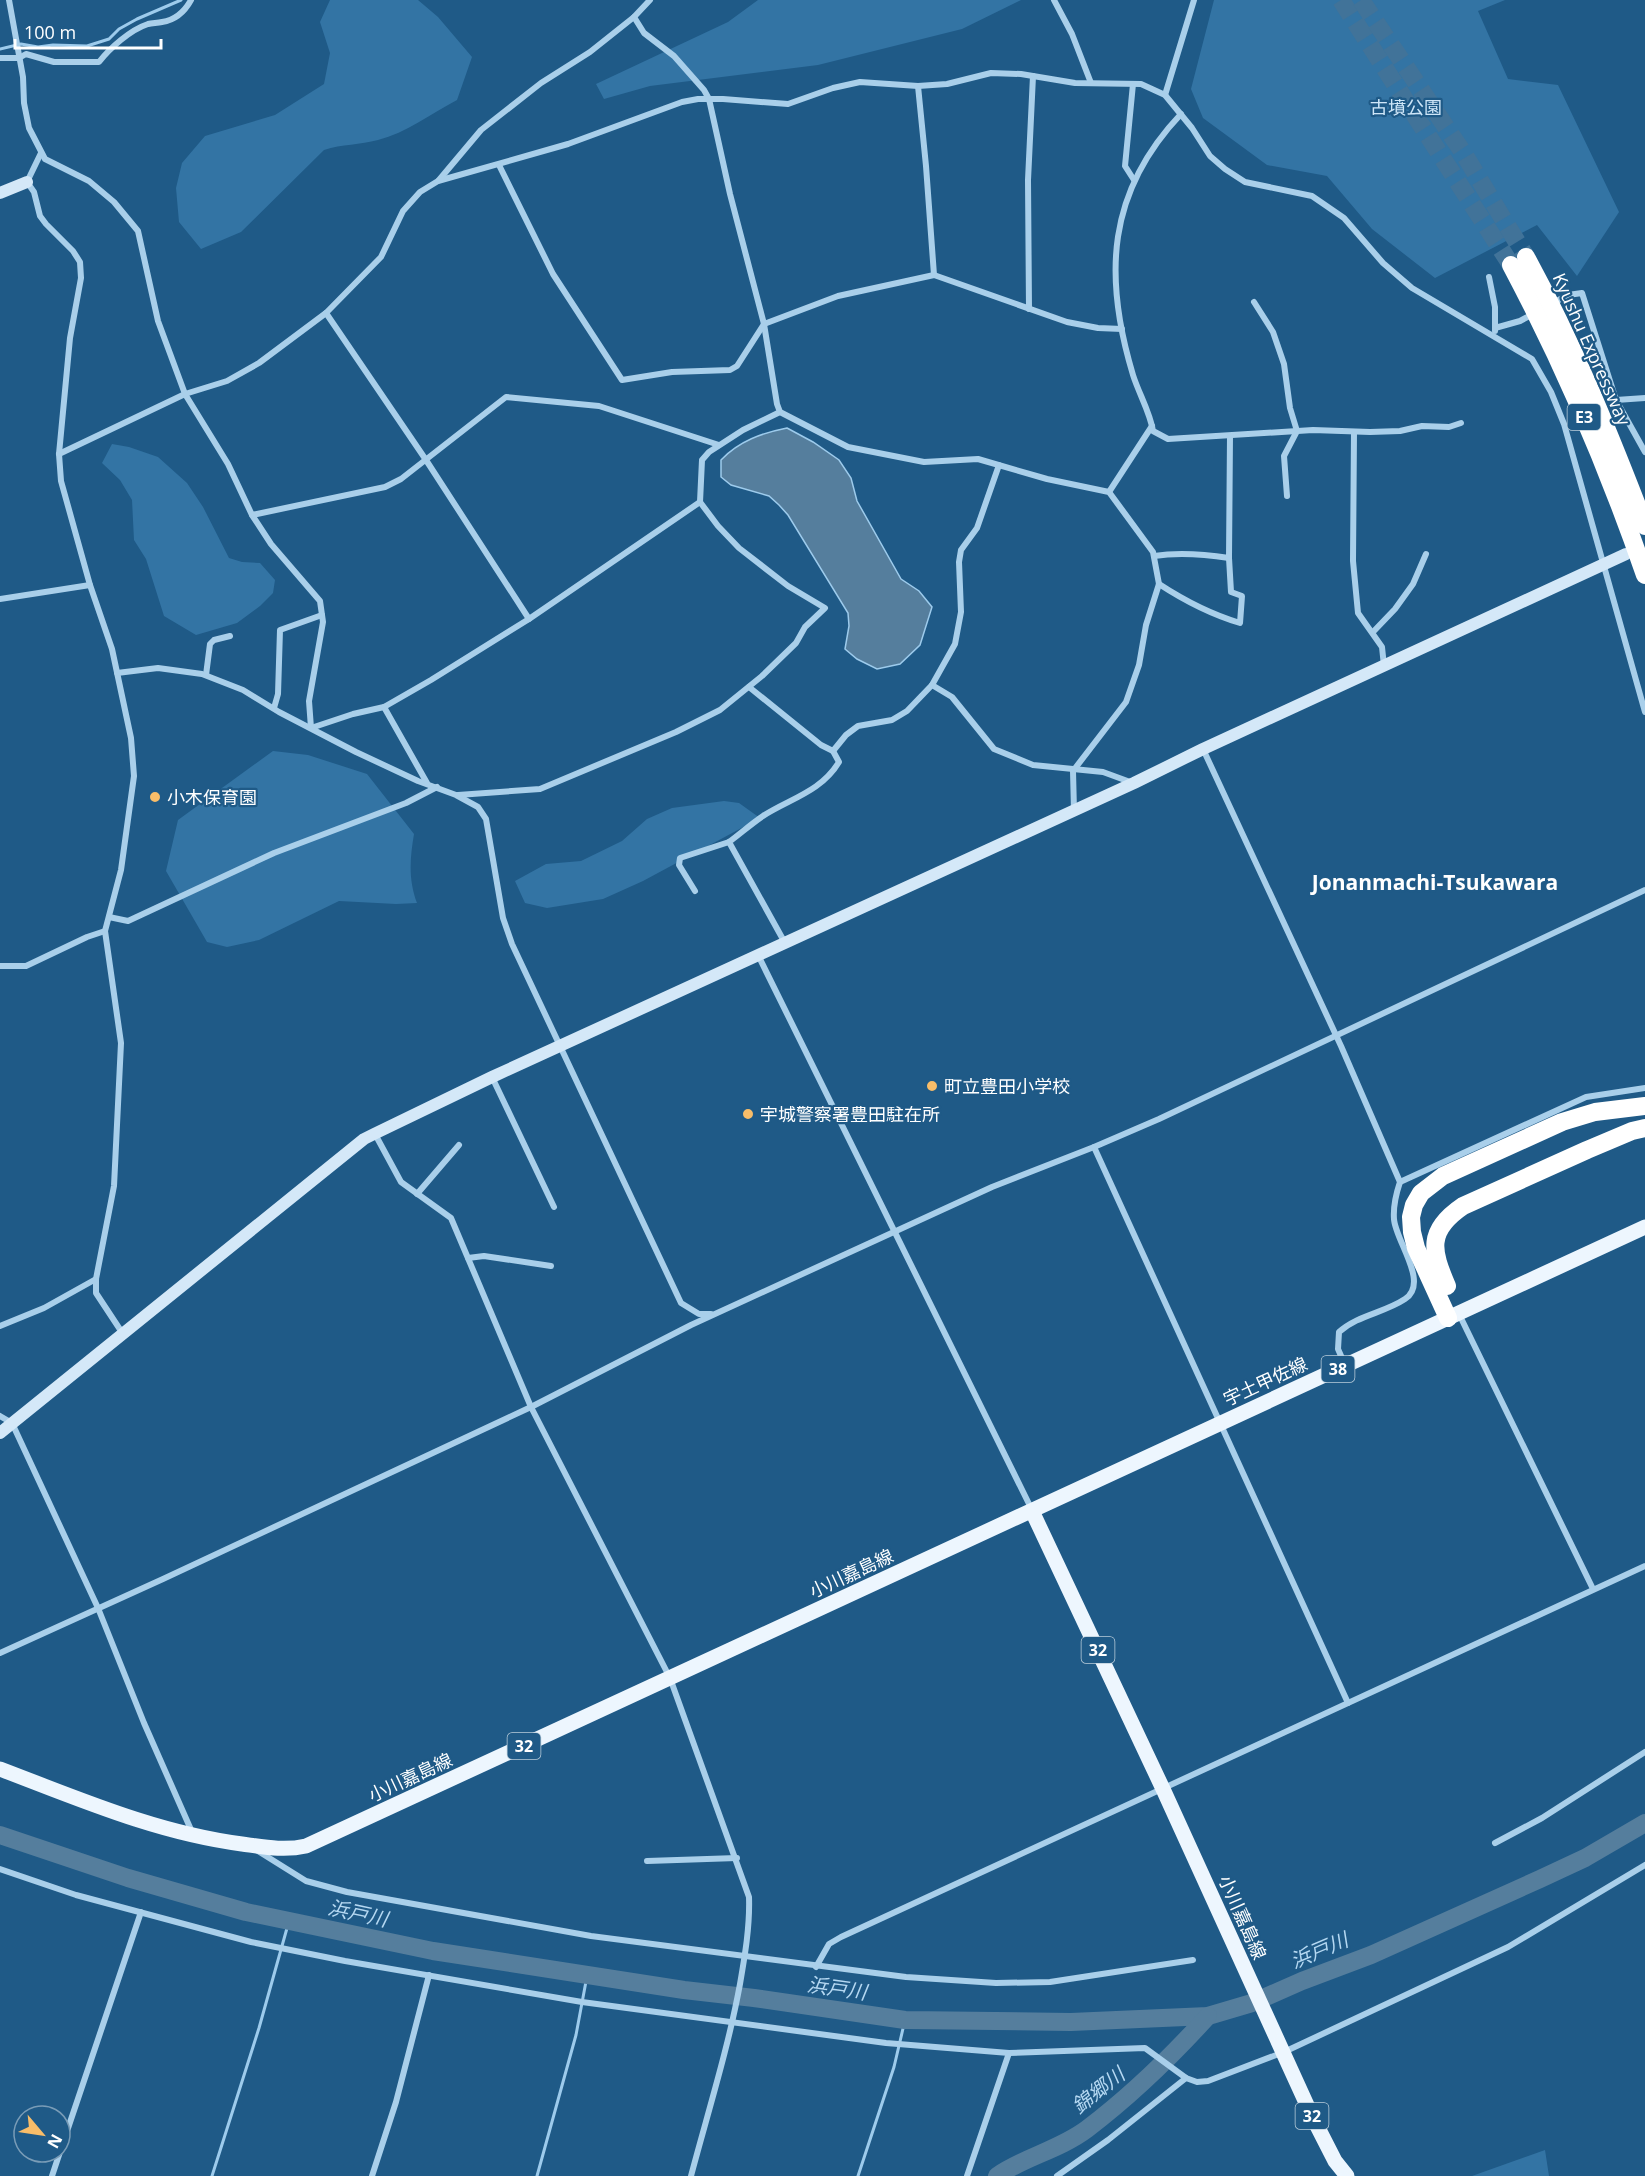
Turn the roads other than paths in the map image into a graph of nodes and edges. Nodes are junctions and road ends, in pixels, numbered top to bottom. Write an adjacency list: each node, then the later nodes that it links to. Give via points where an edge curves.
1 (9, 0): 8 (street)
2 (191, 0): 8 (street, via 177,16 136,31 99,62 54,62 26,54)
3 (650, 0): 6 (street)
4 (1054, 0): 10 (street)
5 (1194, 0): 13 (street)
6 (634, 17): 14 (street, via 644,33 674,56); 19 (street, via 481,130)
7 (0, 58): 8 (street)
8 (19, 58): 16 (street, via 29,128)
9 (1033, 76): 10 (street); 12 (street, via 991,74); 25 (street, via 1028,180)
10 (1091, 83): 11 (street)
11 (1133, 84): 13 (street); 18 (street, via 1125,166)
12 (918, 86): 14 (street, via 860,82 788,104); 22 (street)
13 (1165, 95): 15 (street)
14 (709, 99): 17 (street, via 682,102); 27 (street)
15 (1181, 114): 18 (street); 29 (street, via 1210,156 1225,169 1245,182 1312,196 1344,218 1383,263 1412,288)
16 (41, 153): 20 (street); 30 (street, via 45,159 89,181 114,202 138,231 158,321)
17 (499, 165): 19 (street); 27 (street, via 553,274 622,380 672,372 730,370 737,366)
18 (1134, 180): 28 (street, via 1117,233 1114,262)
19 (438, 181): 26 (street, via 420,192 403,211 381,257)
20 (27, 182): 21 (street); 41 (street, via 40,216 80,262)
21 (0, 193)
22 (934, 275): 25 (street); 27 (street, via 838,296)
23 (1489, 277): 29 (street)
24 (1254, 302): 36 (street, via 1273,332 1284,363)
25 (1029, 309): 28 (street, via 1067,322)
26 (326, 313): 30 (street, via 259,363 227,381); 42 (street)
27 (764, 324): 33 (street)
28 (1122, 329): 35 (street, via 1133,376)
29 (1495, 331): 32 (street, via 1568,295 1582,293); 53 (street, via 1532,359 1551,392 1564,424)
30 (185, 394): 41 (street); 47 (street, via 228,464)
31 (1645, 398): 32 (street)
32 (1616, 400): 40 (street)
33 (780, 412): 39 (street); 43 (street, via 848,447 924,462 978,459)
34 (1461, 423): 37 (street)
35 (1152, 425): 38 (street, via 1153,431 1168,439); 44 (street)
36 (1297, 431): 37 (street); 38 (street); 45 (street, via 1284,456)
37 (1354, 432): 60 (street, via 1353,561 1358,613)
38 (1230, 436): 52 (street)
39 (719, 445): 42 (street, via 599,406 506,398); 46 (street, via 702,460)
40 (1645, 452)
41 (59, 454): 56 (street, via 60,481)
42 (426, 460): 47 (street, via 385,487); 59 (street)
43 (999, 465): 44 (street); 65 (street, via 977,528 961,550 961,612 956,644)
44 (1109, 492): 51 (street)
45 (1287, 496)
46 (700, 502): 59 (street); 66 (street, via 739,549 825,608 805,627 796,643)
47 (252, 515): 58 (street, via 271,544 320,601)
48 (1645, 526): 54 (highway, Kyushu Expressway / E3, via 1545,292 1519,261 1622,507)
49 (1426, 554): 60 (street, via 1413,585)
50 (1626, 554): 53 (street)
51 (1154, 556): 52 (street, via 1196,553); 55 (street)
52 (1229, 558): 55 (street, via 1231,592 1242,596 1240,623 1188,603)
53 (1603, 565): 62 (street); 69 (street)
54 (1645, 575)
55 (1159, 584): 73 (street, via 1126,702)
56 (90, 585): 57 (street); 63 (street)
57 (0, 599)
58 (322, 615): 68 (street, via 280,630); 70 (street, via 309,701)
59 (529, 619): 67 (street)
60 (1373, 632): 62 (street, via 1382,647)
61 (230, 636): 64 (street, via 210,644)
62 (1384, 666): 71 (street)
63 (117, 673): 64 (street, via 158,668); 82 (street, via 131,738 134,776 121,870)
64 (206, 675): 68 (street)
65 (932, 685): 72 (street, via 907,711 892,720 858,726); 73 (street, via 952,697 994,749 1033,765)
66 (749, 687): 72 (street); 77 (street, via 720,710 676,732 540,789)
67 (384, 707): 70 (street); 75 (street)
68 (274, 708): 70 (street)
69 (1645, 711)
70 (311, 728): 75 (street)
71 (1203, 749): 74 (street); 87 (street)
72 (833, 752): 79 (street, via 839,762 832,774 764,815)
73 (1073, 771): 74 (street, via 1102,772); 78 (street)
74 (1134, 783): 78 (street)
75 (427, 784): 76 (street)
76 (437, 787): 77 (street); 82 (street, via 406,803 274,853 128,921)
77 (456, 795): 88 (street, via 478,807 486,819 503,918)
78 (1074, 811): 84 (street)
79 (729, 842): 81 (street, via 680,858 679,865); 84 (street)
80 (1645, 890): 87 (street)
81 (695, 891)
82 (109, 917): 83 (street)
83 (105, 932): 86 (street, via 26,966); 103 (street, via 121,1043 114,1186)
84 (785, 943): 85 (street)
85 (758, 955): 88 (street); 100 (street)
86 (0, 966)
87 (1335, 1035): 95 (street); 96 (street)
88 (560, 1046): 89 (street); 104 (street, via 681,1303 699,1314)
89 (492, 1077): 93 (street); 98 (street)
90 (1645, 1088): 96 (street, via 1586,1097)
91 (1645, 1106): 105 (highway, via 1595,1112 1562,1122 1443,1176 1421,1193 1411,1217 1416,1248)
92 (1645, 1128): 105 (highway, via 1576,1155 1451,1214 1442,1226 1434,1250)
93 (374, 1134): 97 (street, via 401,1182); 107 (street)
94 (459, 1144): 97 (street)
95 (1094, 1147): 100 (street, via 992,1187); 112 (street)
96 (1400, 1182): 108 (street, via 1394,1199 1394,1220 1415,1277 1413,1288 1407,1299 1350,1323 1339,1332 1338,1349)
97 (417, 1194): 101 (street, via 451,1218)
98 (554, 1207)
99 (1645, 1227): 105 (main road, 宇土甲佐線 / 38)
100 (896, 1232): 104 (street); 114 (street)
101 (468, 1258): 102 (street, via 484,1256); 109 (street)
102 (551, 1266)
103 (96, 1280): 106 (street); 107 (street, via 96,1293)
104 (717, 1314): 109 (street)
105 (1453, 1316): 108 (main road, 宇土甲佐線 / 38); 116 (street)
106 (0, 1326)
107 (123, 1334): 111 (street)
108 (1346, 1365): 112 (main road, 宇土甲佐線 / 38)
109 (531, 1407): 117 (street); 119 (street)
110 (0, 1416): 111 (street)
111 (12, 1423): 113 (street); 117 (street)
112 (1219, 1424): 114 (main road, 宇土甲佐線 / 38); 120 (street)
113 (0, 1433)
114 (1032, 1511): 119 (main road, 小川嘉島線 / 32); 123 (main road, 小川嘉島線 / 32)
115 (1645, 1566): 116 (street)
116 (1593, 1589): 120 (street)
117 (98, 1608): 118 (street); 124 (street)
118 (0, 1653)
119 (670, 1678): 126 (main road, 小川嘉島線 / 32, via 306,1846 277,1849); 127 (street)
120 (1348, 1703): 123 (street)
121 (1645, 1752): 125 (street, via 1542,1818)
122 (0, 1769): 124 (main road, 小川嘉島線 / 32, via 142,1822)
123 (1163, 1789): 134 (street, via 841,1937 829,1944); 137 (main road, 小川嘉島線 / 32)
124 (193, 1836): 126 (main road, 小川嘉島線 / 32)
125 (1495, 1843)
126 (248, 1845): 132 (street, via 306,1881 347,1892 591,1936)
127 (737, 1858): 128 (street); 132 (street, via 749,1897)
128 (647, 1861)
129 (1645, 1865): 137 (street, via 1508,1947)
130 (0, 1869): 131 (street)
131 (141, 1912): 135 (street, via 251,1942); 140 (street)
132 (745, 1956): 134 (street); 136 (street)
133 (1193, 1960): 134 (street, via 1050,1982 996,1983)
134 (816, 1967)
135 (429, 1975): 136 (street); 141 (street)
136 (733, 2023): 138 (street, via 886,2043); 142 (street)
137 (1284, 2052): 139 (street, via 1208,2081 1197,2082); 145 (main road, 小川嘉島線 / 32, via 1312,2116)
138 (1010, 2053): 139 (street, via 1145,2048); 143 (street)
139 (1183, 2076): 144 (street, via 1108,2140)
140 (72, 2116)
141 (372, 2176)
142 (691, 2176)
143 (967, 2176)
144 (1057, 2176)
145 (1347, 2176)

